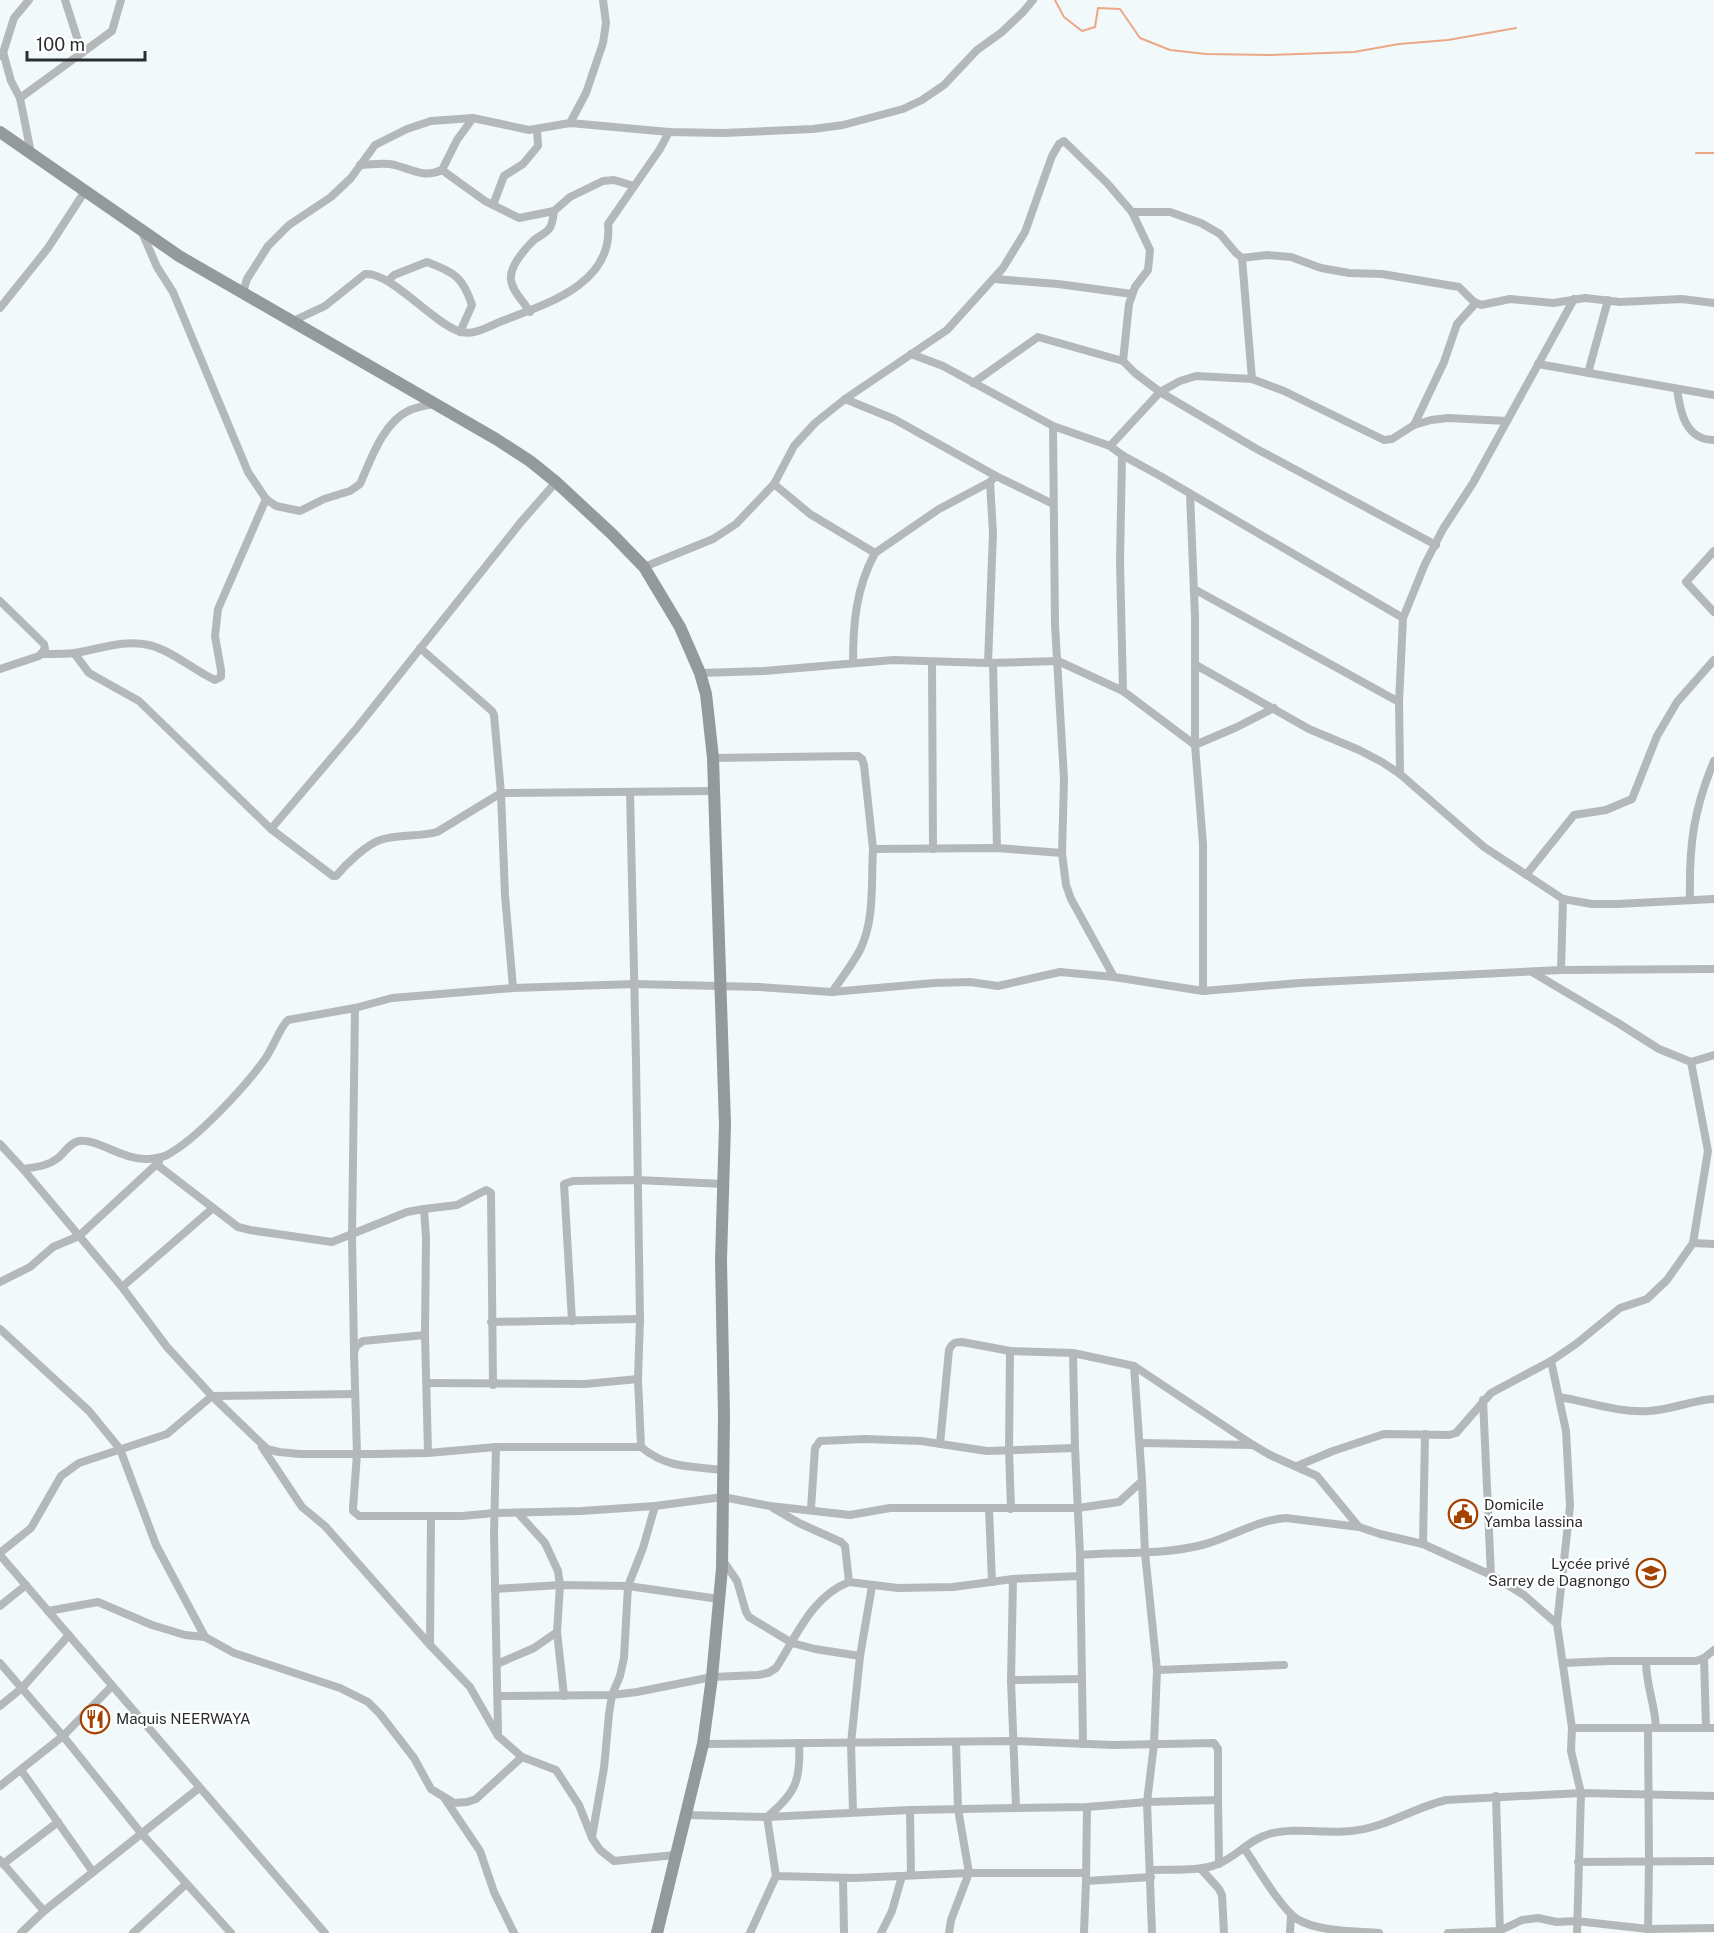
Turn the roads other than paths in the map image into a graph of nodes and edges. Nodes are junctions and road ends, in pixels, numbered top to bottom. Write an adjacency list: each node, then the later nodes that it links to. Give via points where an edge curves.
1 (29, 0): 6 (street, via 14,18)
2 (65, 0): 7 (street)
3 (121, 0): 7 (street, via 112,31)
4 (603, 0): 11 (street, via 603,43 586,93)
5 (1032, 0): 14 (street, via 944,85 903,109 813,129)
6 (3, 52): 8 (street); 9 (street)
7 (82, 52): 9 (street)
8 (0, 62)
9 (20, 99): 15 (street)
10 (473, 118): 12 (street); 16 (street, via 431,121 407,129 375,145); 17 (street)
11 (570, 123): 12 (street); 14 (street)
12 (537, 129): 20 (street, via 538,146 523,164 504,176)
13 (0, 132): 15 (street)
14 (669, 132): 18 (street)
15 (31, 153): 19 (street)
16 (360, 165): 17 (street, via 382,163 426,175); 27 (street, via 331,197 289,225 268,246)
17 (442, 170): 20 (street)
18 (634, 186): 21 (street, via 603,181 570,197); 34 (street, via 608,225 610,236 603,258 586,279 561,298)
19 (85, 191): 23 (street); 33 (street, via 48,248)
20 (493, 205): 21 (street, via 519,218)
21 (554, 211): 34 (street, via 548,231 533,241 510,278)
22 (1132, 212): 24 (street, via 1170,212 1201,223 1220,234); 25 (street, via 1079,154 1061,141 1024,232); 28 (street, via 1151,256 1148,270)
23 (141, 230): 27 (street); 58 (street, via 173,292 248,472)
24 (1242, 258): 32 (street, via 1291,257 1349,273 1459,286); 41 (street)
25 (994, 279): 28 (street); 37 (street, via 947,330)
26 (388, 281): 35 (street, via 365,274 325,306); 36 (street); 36 (street, via 427,262 457,275 472,305)
27 (243, 292): 35 (street)
28 (1132, 294): 38 (street)
29 (1574, 299): 30 (street); 32 (street, via 1553,303 1510,299); 39 (street)
30 (1608, 300): 31 (street, via 1682,299); 40 (street)
31 (1714, 303)
32 (1475, 304): 49 (street, via 1457,324)
33 (0, 308)
34 (530, 312): 36 (street, via 476,332)
35 (293, 321): 47 (street)
36 (460, 332)
37 (911, 354): 42 (street); 46 (street)
38 (1123, 361): 42 (street, via 1038,337); 44 (street)
39 (1538, 364): 40 (street); 48 (street)
40 (1588, 373): 43 (street)
41 (1252, 379): 44 (street, via 1196,376); 49 (street, via 1384,440)
42 (973, 382): 50 (street)
43 (1677, 389): 45 (street); 51 (street, via 1683,420 1700,437)
44 (1160, 392): 52 (street); 60 (street)
45 (1714, 395)
46 (845, 399): 54 (street, via 894,419); 56 (street, via 802,437)
47 (433, 404): 55 (street, via 522,455); 58 (street, via 411,410 394,422 379,441 360,484 350,491 300,511 276,506)
48 (1507, 421): 49 (street, via 1448,418); 60 (street)
49 (1414, 425)
50 (1053, 426): 52 (street); 59 (street)
51 (1714, 440)
52 (1110, 446): 53 (street)
53 (1122, 455): 57 (street); 79 (street)
54 (993, 479): 59 (street); 62 (street, via 939,509); 75 (street)
55 (556, 482): 63 (street); 68 (street)
56 (774, 484): 62 (street, via 810,514); 63 (street, via 736,524 713,539)
57 (1190, 494): 64 (street); 67 (street)
58 (266, 499): 69 (street, via 218,609 218,679 145,645 123,643)
59 (1053, 504): 72 (street)
60 (1436, 545): 67 (street)
61 (1714, 551): 66 (street, via 1686,582)
62 (875, 553): 74 (street, via 864,573 855,608)
63 (644, 567): 78 (street, via 680,627)
64 (1194, 589): 76 (street); 80 (street)
65 (0, 601): 70 (street, via 44,644)
66 (1714, 612)
67 (1403, 618): 80 (street)
68 (420, 648): 88 (street, via 492,711); 89 (street)
69 (74, 653): 70 (street); 89 (street, via 89,673 139,702)
70 (43, 654): 77 (street)
71 (1714, 660): 94 (street, via 1677,702 1657,736 1632,799 1606,810 1574,815)
72 (1058, 661): 75 (street); 79 (street); 93 (street, via 1064,779)
73 (932, 662): 74 (street); 75 (street); 92 (street)
74 (852, 663): 78 (street)
75 (990, 663): 90 (street)
76 (1196, 665): 81 (street); 82 (street)
77 (0, 669)
78 (700, 673): 83 (street)
79 (1123, 691): 82 (street)
80 (1399, 702): 85 (street)
81 (1274, 708): 82 (street); 85 (street)
82 (1195, 745): 105 (street, via 1203,844)
83 (713, 758): 86 (street); 91 (street, via 858,756 864,765)
84 (1714, 761): 96 (street, via 1693,826)
85 (1400, 774): 94 (street, via 1476,841)
86 (714, 791): 87 (street); 103 (street)
87 (630, 792): 88 (street); 102 (street)
88 (501, 794): 89 (street, via 437,832 379,840 336,876); 104 (street)
89 (271, 829)
90 (997, 848): 92 (street); 93 (street)
91 (873, 849): 92 (street); 106 (street, via 866,933 861,948)
92 (933, 849)
93 (1062, 853): 101 (street, via 1071,899)
94 (1526, 875): 95 (street)
95 (1563, 899): 96 (street, via 1592,904); 99 (street)
96 (1690, 899): 97 (street)
97 (1714, 899)
98 (1714, 969): 99 (street)
99 (1561, 970): 100 (street)
100 (1532, 972): 105 (street); 109 (street, via 1659,1049)
101 (1114, 977): 105 (street); 106 (street, via 1060,972 998,986 970,982)
102 (635, 984): 103 (street); 104 (street); 114 (street)
103 (719, 985): 106 (street); 116 (street)
104 (513, 988): 107 (street, via 392,998)
105 (1203, 991)
106 (832, 992)
107 (355, 1008): 111 (street, via 284,1023 264,1061 239,1090 195,1136); 120 (street)
108 (1714, 1055): 109 (street)
109 (1691, 1062): 115 (street, via 1707,1141)
110 (1, 1143): 113 (street)
111 (165, 1156): 112 (street); 113 (street, via 134,1159 82,1140 46,1165)
112 (156, 1164): 117 (street); 119 (street)
113 (23, 1169): 119 (street)
114 (637, 1180): 116 (street); 125 (street); 126 (street, via 564,1184)
115 (1709, 1180): 121 (street)
116 (724, 1184): 156 (street)
117 (213, 1208): 120 (street, via 238,1227 249,1230 325,1242); 124 (street)
118 (424, 1209): 120 (street, via 407,1212); 127 (street, via 457,1206 486,1190 491,1193); 129 (street)
119 (79, 1236): 123 (street, via 53,1247 30,1267); 124 (street)
120 (352, 1236): 131 (street)
121 (1693, 1244): 122 (street); 133 (street, via 1657,1291 1647,1299 1620,1308)
122 (1714, 1244)
123 (0, 1282)
124 (122, 1287): 139 (street, via 167,1347)
125 (640, 1319): 126 (street); 135 (street)
126 (572, 1321): 127 (street)
127 (491, 1322): 137 (street)
128 (0, 1329): 151 (street, via 89,1410)
129 (425, 1335): 131 (street, via 363,1341); 136 (street)
130 (1010, 1351): 132 (street); 146 (street, via 962,1342 951,1345); 152 (street)
131 (354, 1353): 138 (street)
132 (1073, 1353): 134 (street); 150 (street)
133 (1551, 1361): 140 (street); 142 (street)
134 (1134, 1366): 144 (street); 147 (street)
135 (639, 1379): 137 (street); 149 (street)
136 (427, 1383): 137 (street); 153 (street)
137 (493, 1385)
138 (355, 1394): 139 (street); 154 (street)
139 (212, 1396): 145 (street); 151 (street, via 167,1434)
140 (1560, 1397): 141 (street, via 1646,1411); 187 (street, via 1570,1506)
141 (1714, 1399)
142 (1483, 1400): 143 (street, via 1456,1433); 174 (street)
143 (1425, 1434): 155 (street, via 1384,1434); 169 (street)
144 (1140, 1443): 147 (street); 157 (street)
145 (260, 1444): 154 (street, via 279,1452); 192 (street, via 302,1507 331,1532)
146 (940, 1444): 152 (street); 163 (street, via 866,1439 820,1441 815,1448)
147 (1253, 1445): 155 (street)
148 (496, 1447): 149 (street); 153 (street); 165 (street)
149 (641, 1447): 156 (street, via 666,1463)
150 (1075, 1448): 152 (street); 162 (street)
151 (120, 1449): 171 (street, via 80,1463 61,1476 31,1528); 190 (street, via 156,1545)
152 (1009, 1450): 164 (street)
153 (428, 1453): 154 (street)
154 (357, 1454): 167 (street, via 353,1508 356,1514)
155 (1297, 1466): 168 (street, via 1317,1476)
156 (723, 1470): 158 (street)
157 (1142, 1481): 162 (street, via 1119,1502); 170 (street)
158 (723, 1497): 159 (street); 160 (street); 173 (street)
159 (655, 1506): 166 (street); 182 (street)
160 (770, 1506): 163 (street); 177 (street, via 841,1542 845,1546)
161 (989, 1508): 163 (street, via 890,1508 850,1515); 164 (street); 178 (street)
162 (1077, 1508): 164 (street); 172 (street)
163 (811, 1509)
164 (1011, 1509)
165 (495, 1513): 166 (street); 167 (street); 183 (street)
166 (519, 1513): 180 (street, via 545,1543)
167 (431, 1516): 192 (street)
168 (1359, 1527): 169 (street); 170 (street, via 1276,1519 1200,1546)
169 (1423, 1544): 174 (street)
170 (1145, 1553): 172 (street); 201 (street)
171 (0, 1554): 179 (street)
172 (1080, 1555): 175 (street)
173 (722, 1558): 184 (street); 191 (street, via 737,1581 749,1617)
174 (1491, 1575): 187 (street, via 1524,1595)
175 (1080, 1576): 176 (street); 203 (street)
176 (1013, 1579): 178 (street); 204 (street)
177 (849, 1582): 181 (street); 191 (street, via 831,1591 814,1608)
178 (992, 1582): 181 (street, via 953,1587)
179 (26, 1585): 185 (street); 186 (street)
180 (560, 1585): 182 (street); 183 (street); 188 (street)
181 (872, 1586): 194 (street)
182 (628, 1587): 184 (street); 207 (street, via 624,1658)
183 (495, 1589): 199 (street)
184 (719, 1599): 202 (street)
185 (0, 1606)
186 (48, 1611): 189 (street); 190 (street, via 98,1602 152,1625)
187 (1557, 1624): 198 (street)
188 (557, 1632): 199 (street, via 534,1648); 209 (street)
189 (69, 1635): 205 (street); 206 (street)
190 (205, 1637): 231 (street, via 234,1653 340,1688 368,1702 414,1758 431,1789)
191 (792, 1643): 194 (street); 202 (street, via 776,1668 768,1673)
192 (430, 1645): 215 (street, via 470,1687)
193 (1714, 1650): 195 (street)
194 (860, 1656): 219 (street)
195 (1704, 1658): 196 (street); 213 (street)
196 (1646, 1662): 198 (street); 212 (street, via 1655,1709)
197 (0, 1663): 206 (street)
198 (1563, 1663): 211 (street)
199 (497, 1664): 208 (street)
200 (1284, 1665): 201 (street)
201 (1156, 1670): 222 (street)
202 (712, 1677): 207 (street); 220 (street)
203 (1081, 1679): 204 (street); 221 (street)
204 (1011, 1680): 216 (street)
205 (112, 1686): 214 (street); 226 (street)
206 (22, 1688): 210 (street); 214 (street)
207 (612, 1695): 209 (street); 243 (street)
208 (498, 1696): 209 (street); 215 (street)
209 (564, 1696)
210 (0, 1706)
211 (1572, 1728): 212 (street); 227 (street, via 1571,1751)
212 (1652, 1728): 213 (street); 229 (street)
213 (1710, 1728)
214 (63, 1736): 224 (street); 242 (street)
215 (498, 1736): 223 (street)
216 (1013, 1741): 217 (street); 221 (street); 234 (street)
217 (956, 1742): 219 (street); 236 (street)
218 (799, 1743): 219 (street); 220 (street); 240 (street, via 800,1768 794,1786 784,1803)
219 (850, 1743): 238 (street)
220 (703, 1744): 239 (street)
221 (1083, 1744): 222 (street)
222 (1154, 1744): 232 (street, via 1217,1745); 233 (street)
223 (522, 1757): 231 (street, via 476,1799 454,1803); 243 (street, via 556,1770 579,1805)
224 (21, 1770): 225 (street); 241 (street)
225 (0, 1786)
226 (199, 1788): 242 (street); 270 (street)
227 (1581, 1793): 228 (street); 229 (street); 248 (street)
228 (1496, 1796): 244 (street, via 1446,1800 1378,1826 1350,1831 1273,1833); 266 (street)
229 (1648, 1796): 230 (street); 249 (street)
230 (1714, 1796)
231 (446, 1799): 271 (street, via 480,1851)
232 (1218, 1800): 233 (street); 250 (street)
233 (1147, 1802): 235 (street); 254 (street)
234 (1016, 1808): 235 (street); 236 (street)
235 (1087, 1808): 257 (street)
236 (958, 1809): 237 (street); 253 (street)
237 (910, 1810): 238 (street); 256 (street)
238 (853, 1812): 240 (street)
239 (686, 1815): 240 (street); 245 (street)
240 (767, 1817): 255 (street)
241 (58, 1822): 247 (street); 252 (street)
242 (141, 1833): 252 (street); 259 (street)
243 (592, 1838): 245 (street, via 614,1861)
244 (1244, 1848): 250 (street); 261 (street)
245 (675, 1856): 272 (street)
246 (1714, 1861): 249 (street)
247 (2, 1862): 260 (street)
248 (1578, 1862): 249 (street); 262 (street)
249 (1649, 1862): 265 (street)
250 (1219, 1864): 251 (street)
251 (1201, 1869): 254 (street); 279 (street, via 1222,1895)
252 (93, 1872): 260 (street)
253 (969, 1873): 256 (street); 257 (street); 276 (street)
254 (1151, 1874): 257 (street); 278 (street)
255 (776, 1876): 258 (street); 273 (street)
256 (907, 1876): 258 (street); 275 (street)
257 (1086, 1877): 277 (street)
258 (843, 1878): 274 (street)
259 (185, 1885): 264 (street); 269 (street)
260 (44, 1911): 267 (street)
261 (1291, 1915): 280 (street); 281 (street, via 1328,1928)
262 (1576, 1921): 265 (street); 266 (street, via 1529,1918); 283 (street)
263 (1714, 1928): 265 (street)
264 (143, 1930): 268 (street)
265 (1648, 1931)
266 (1499, 1932): 282 (street)
267 (21, 1933)
268 (133, 1933)
269 (231, 1933)
270 (325, 1933)
271 (514, 1933)
272 (657, 1933)
273 (750, 1933)
274 (844, 1933)
275 (881, 1933)
276 (949, 1933)
277 (1084, 1933)
278 (1152, 1933)
279 (1224, 1933)
280 (1290, 1933)
281 (1379, 1933)
282 (1448, 1933)
283 (1577, 1933)

